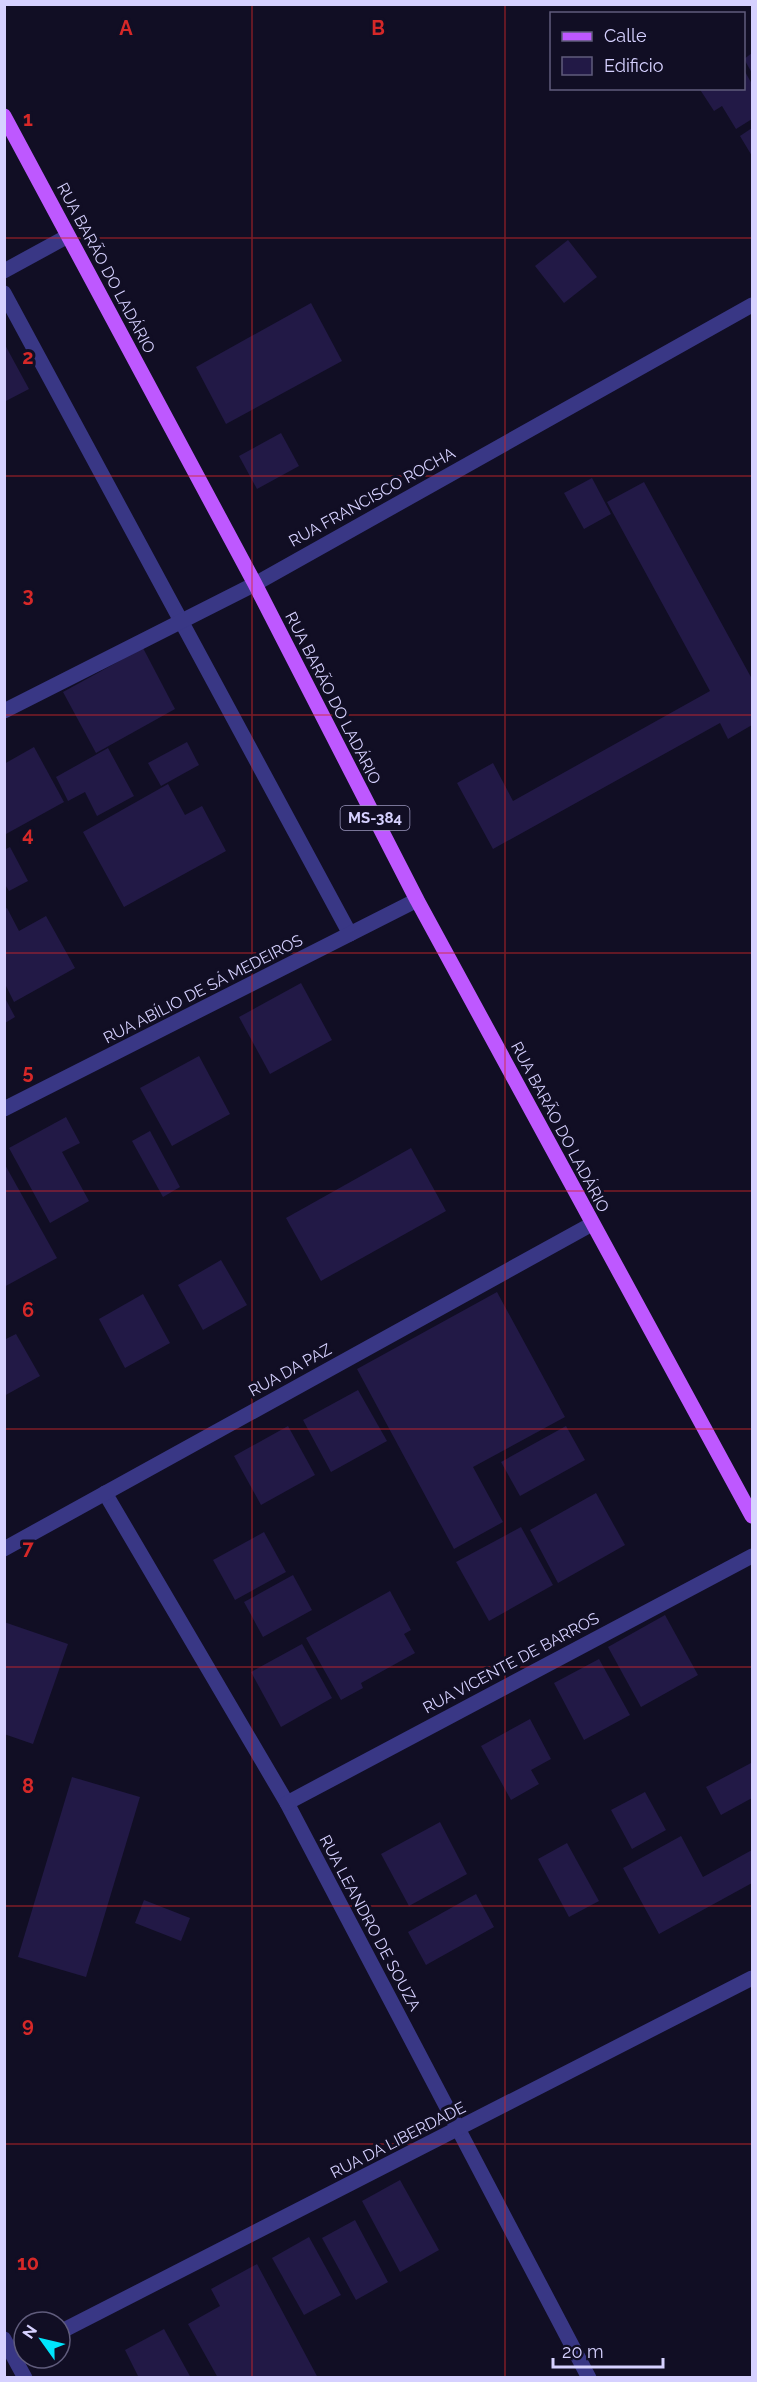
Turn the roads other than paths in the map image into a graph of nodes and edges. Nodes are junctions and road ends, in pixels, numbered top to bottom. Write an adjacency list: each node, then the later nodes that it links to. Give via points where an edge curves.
1 (4, 116): 2 (main road, RUA BARÃO DO LADÁRIO / MS-384)
2 (68, 236): 3 (street); 6 (main road, RUA BARÃO DO LADÁRIO / MS-384)
3 (4, 271)
4 (4, 293): 7 (street)
5 (753, 305): 6 (street, RUA FRANCISCO ROCHA)
6 (255, 584): 7 (street, RUA FRANCISCO ROCHA); 9 (main road, RUA BARÃO DO LADÁRIO / MS-384)
7 (182, 621): 8 (street, RUA FRANCISCO ROCHA); 10 (street)
8 (4, 711)
9 (417, 900): 10 (street, RUA ABÍLIO DE SÁ MEDEIROS); 12 (main road, RUA BARÃO DO LADÁRIO / MS-384)
10 (350, 934): 11 (street, RUA ABÍLIO DE SÁ MEDEIROS)
11 (4, 1109)
12 (592, 1224): 13 (street, RUA DA PAZ); 14 (main road, RUA BARÃO DO LADÁRIO / MS-384)
13 (105, 1493): 15 (street, RUA DA PAZ); 17 (street, RUA LEANDRO DE SOUZA)
14 (753, 1516)
15 (4, 1549)
16 (753, 1556): 17 (street, RUA VICENTE DE BARROS)
17 (287, 1803): 19 (street, RUA LEANDRO DE SOUZA)
18 (753, 1978): 19 (street, RUA DA LIBERDADE)
19 (457, 2130): 20 (street, RUA DA LIBERDADE); 23 (street, RUA LEANDRO DE SOUZA)
20 (72, 2326)
21 (4, 2339): 22 (street)
22 (12, 2353)
23 (589, 2378)

